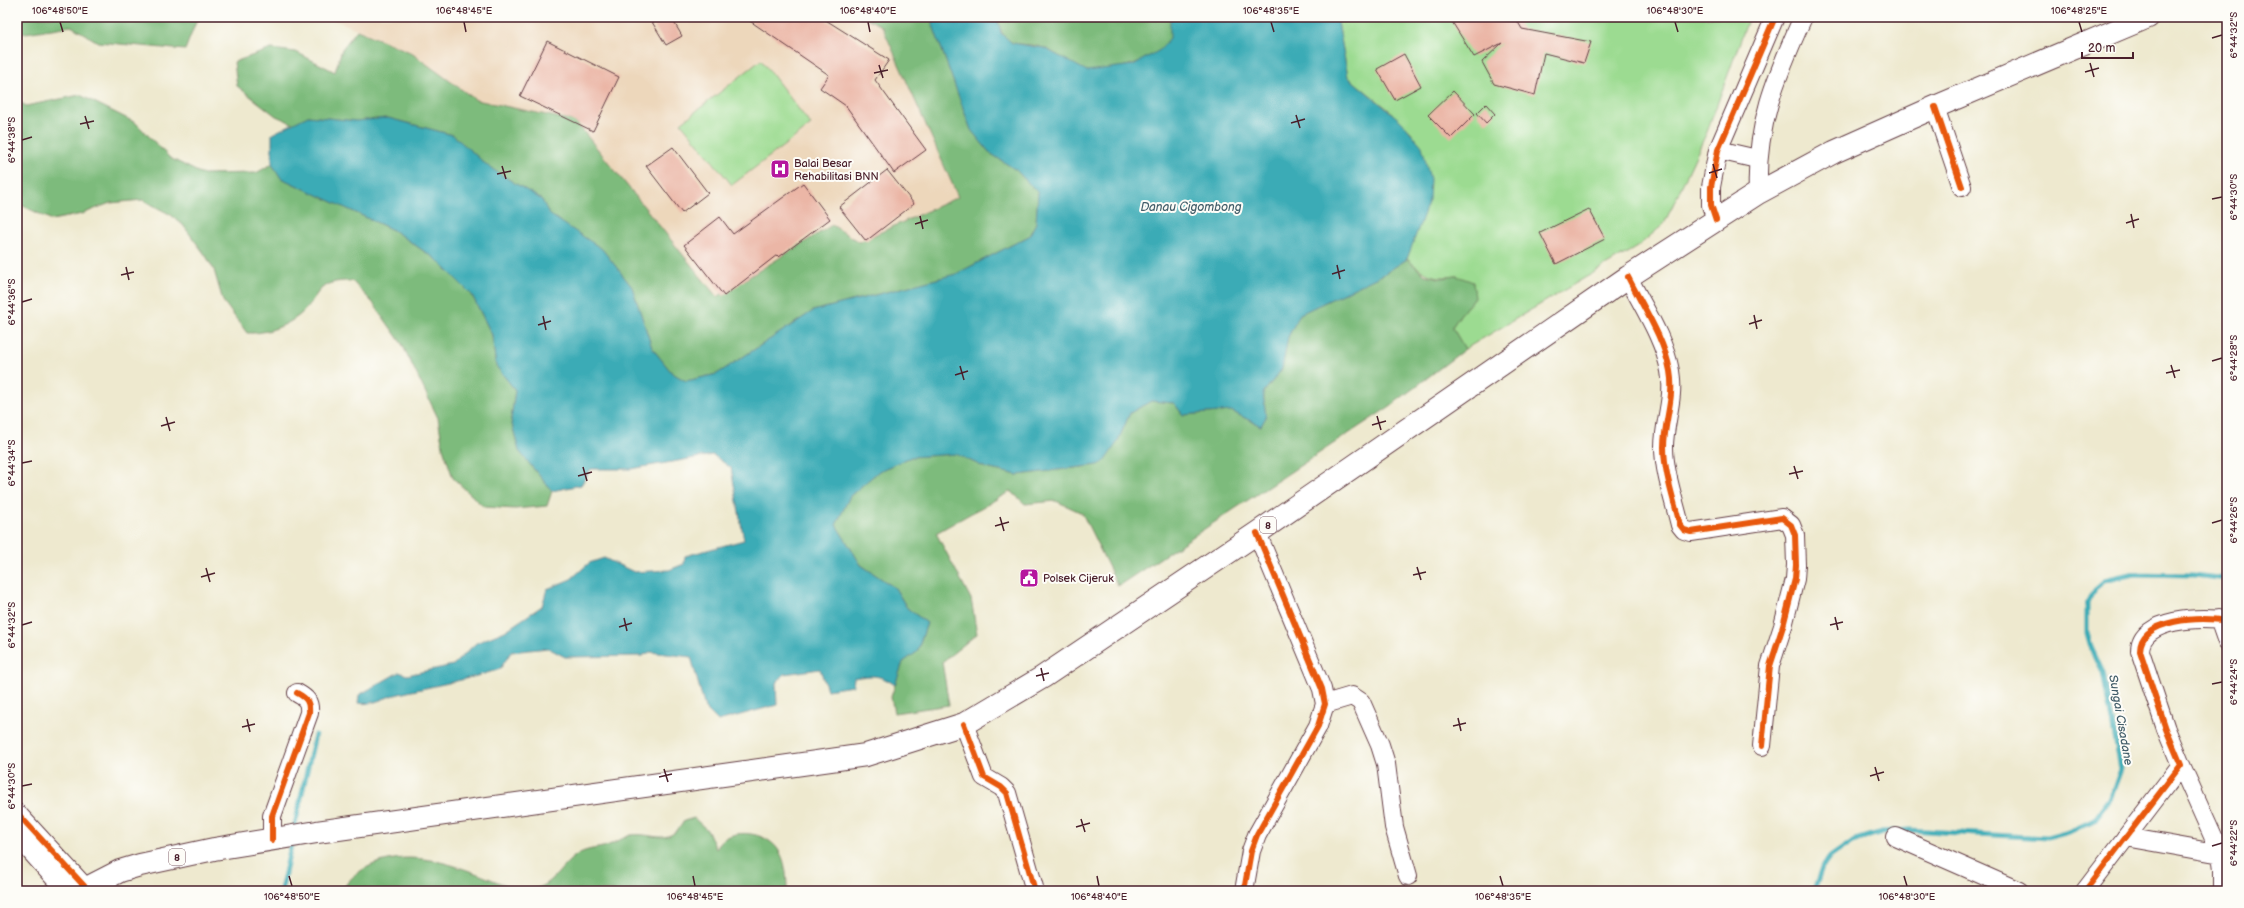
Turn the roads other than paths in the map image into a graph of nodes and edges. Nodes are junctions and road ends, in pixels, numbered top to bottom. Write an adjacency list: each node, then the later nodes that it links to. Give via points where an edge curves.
1 (1775, 17): 4 (street)
2 (1803, 17): 5 (street)
3 (2148, 17): 6 (highway, 8)
4 (1744, 89): 5 (street); 7 (street)
5 (1769, 99): 8 (street)
6 (1935, 107): 9 (street); 10 (highway, 8, via 1834,152)
7 (1718, 150): 8 (street); 11 (street, via 1710,187 1711,205)
8 (1757, 159): 10 (street)
9 (1962, 187)
10 (1758, 193): 11 (highway, 8)
11 (1716, 220): 12 (highway, 8)
12 (1628, 276): 13 (highway, 8); 19 (street, via 1664,347 1670,371 1672,389 1664,457 1680,525 1684,530 1691,532 1782,518 1795,534 1795,578 1771,660)
13 (1256, 534): 17 (street, via 1322,690); 18 (highway, 8, via 1043,677)
14 (2223, 620): 15 (street); 20 (street, via 2186,620 2159,626 2147,633 2140,644 2140,651 2166,729)
15 (2227, 642)
16 (297, 693): 25 (street, via 306,698 309,713 272,816)
17 (1325, 704): 27 (street, via 1352,696 1361,702 1386,764 1394,827); 30 (street, via 1318,726 1257,835 1251,851)
18 (964, 724): 25 (highway, 8, via 866,755); 29 (street, via 984,777 1002,787 1007,793)
19 (1762, 746)
20 (2181, 765): 23 (street); 26 (street)
21 (17, 813): 28 (street)
22 (17, 836): 28 (street)
23 (2126, 836): 26 (street); 32 (street)
24 (1896, 837): 31 (street)
25 (276, 839): 28 (highway, 8, via 140,865)
26 (2224, 854): 33 (street)
27 (1408, 876)
28 (77, 890)
29 (1034, 891)
30 (1244, 891)
31 (2019, 891)
32 (2085, 891)
33 (2223, 891)

